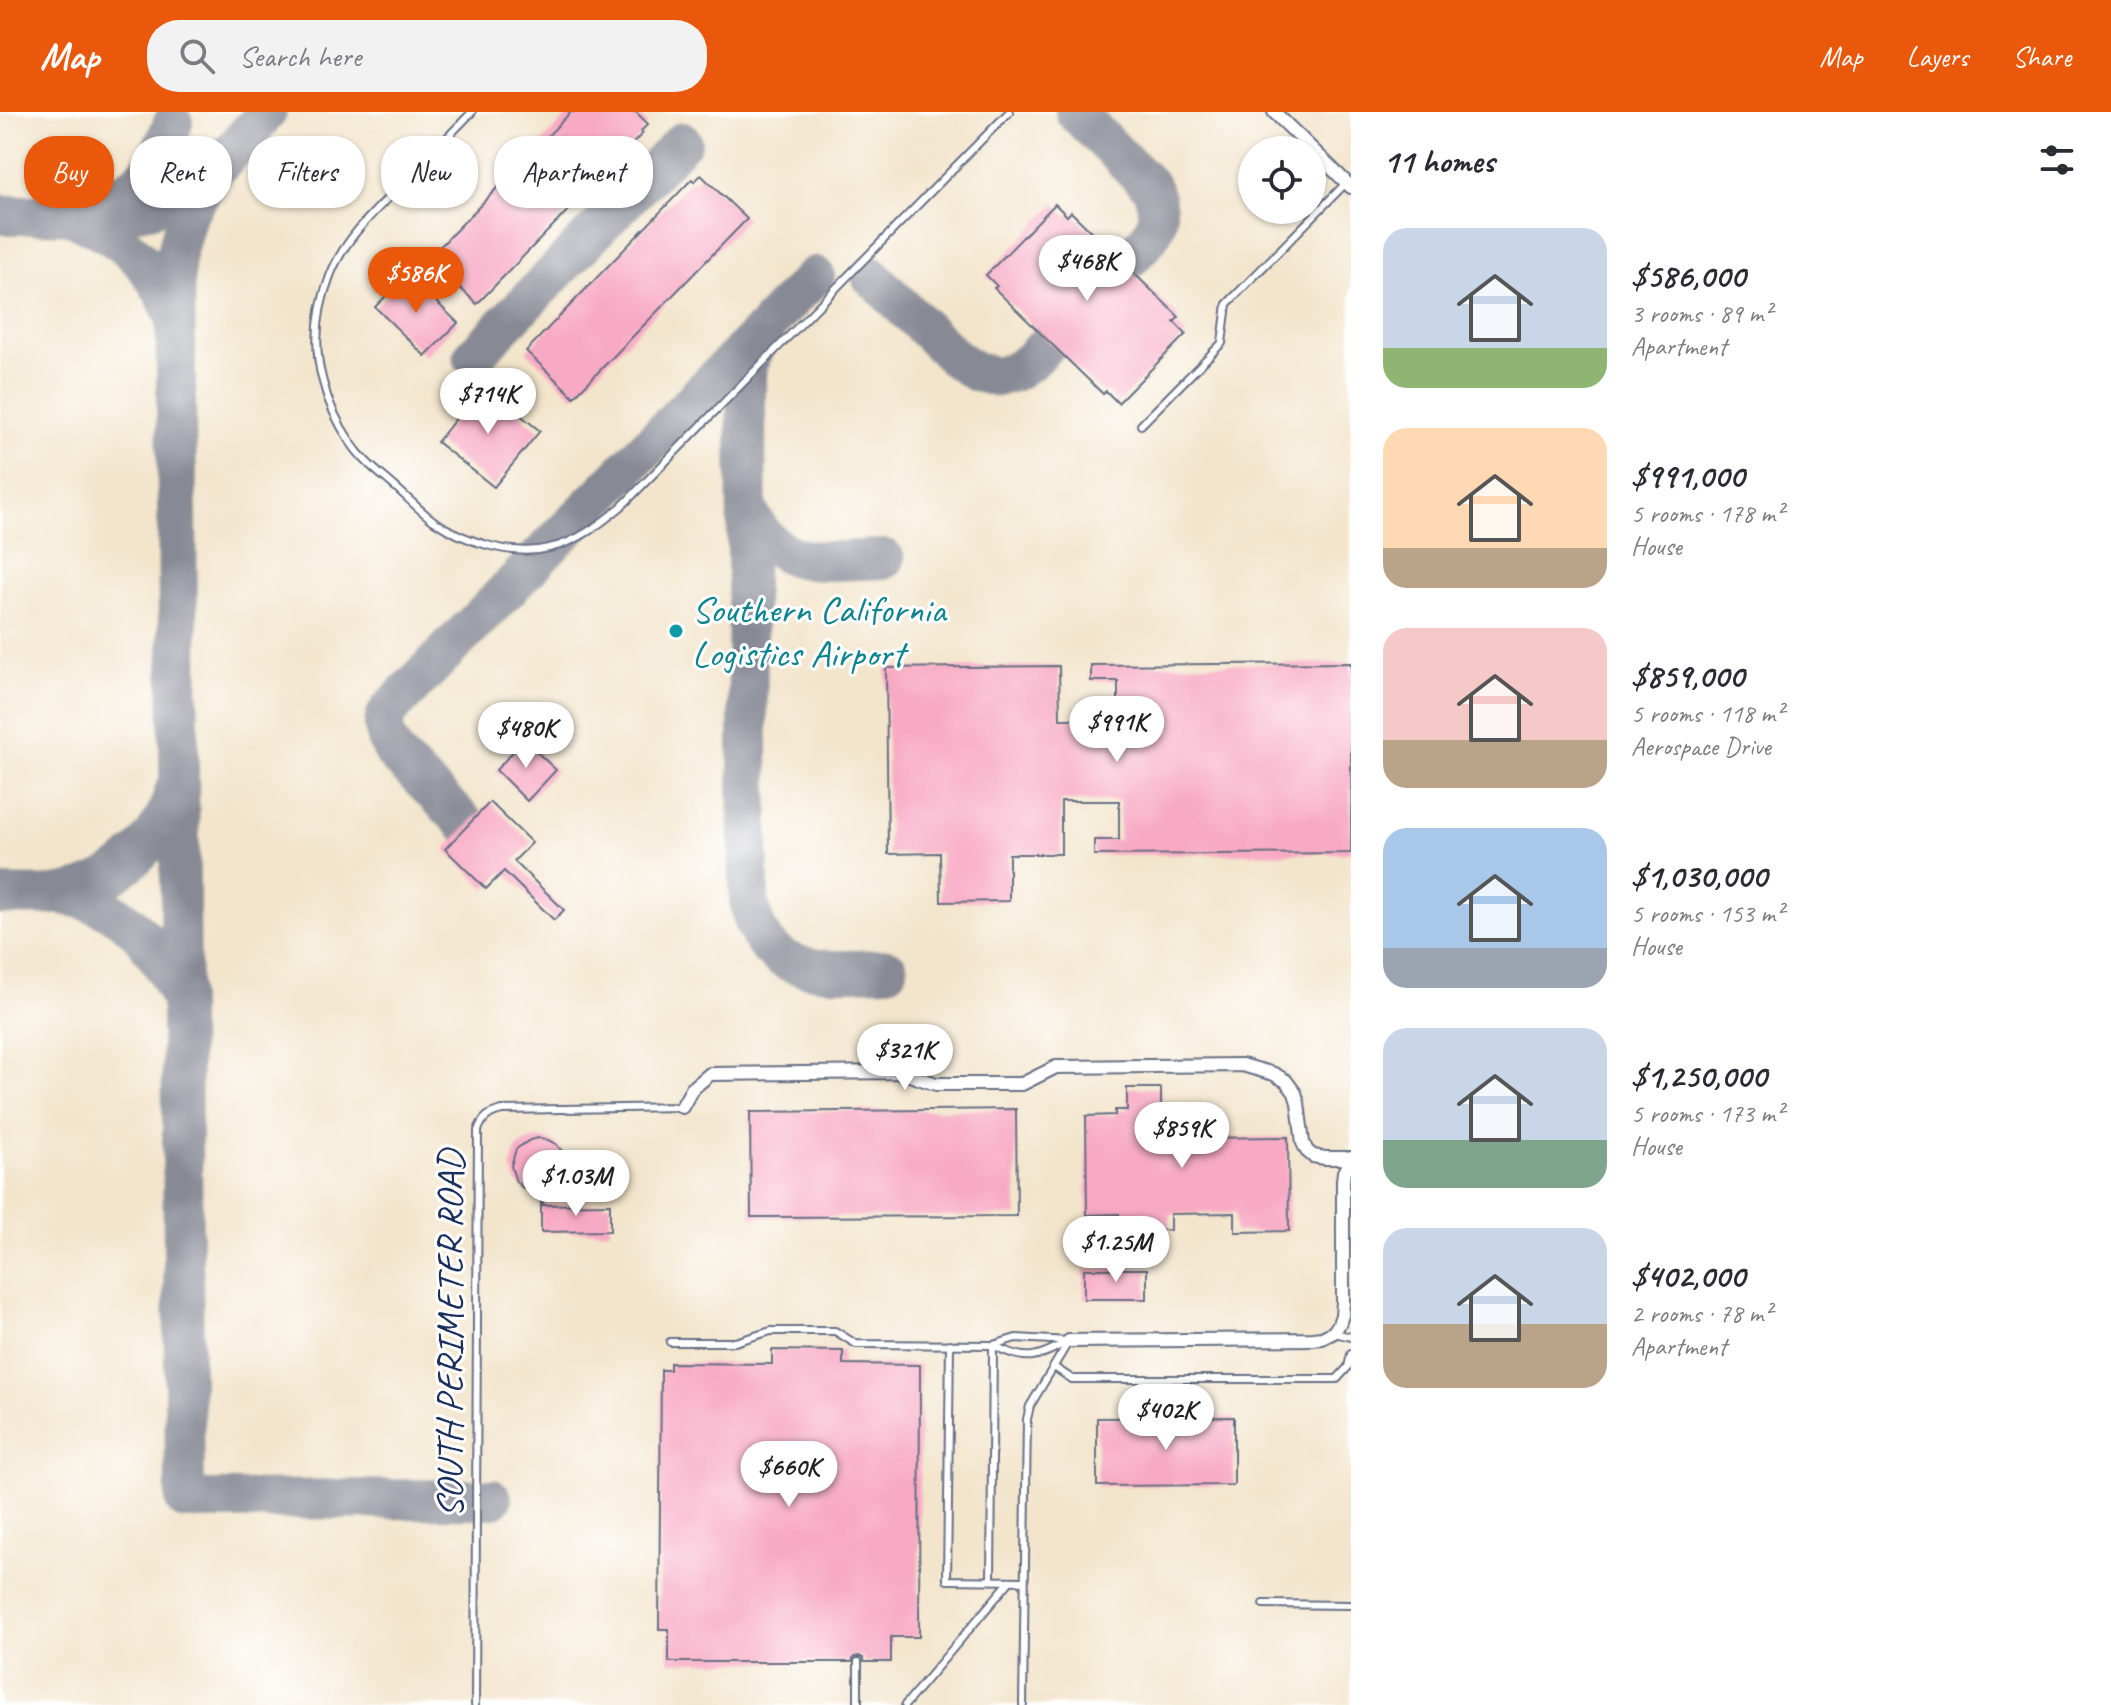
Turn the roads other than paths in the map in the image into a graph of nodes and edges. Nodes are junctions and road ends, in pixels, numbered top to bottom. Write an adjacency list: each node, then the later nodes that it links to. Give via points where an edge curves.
1 (472, 112): 2 (lane, via 346,246 322,303 317,353 337,417 366,461 455,534 514,550 548,549 573,540 622,506)
2 (1009, 112)
3 (1274, 112): 4 (street)
4 (1349, 185): 5 (lane, via 1227,304 1222,343)
5 (1141, 425)
6 (682, 1107): 7 (street, via 692,1089 710,1074 901,1072 936,1084 1022,1084 1056,1067 1242,1065 1286,1081 1295,1093 1307,1151); 22 (lane, SOUTH PERIMETER ROAD, via 502,1110 481,1122)
7 (1351, 1160): 8 (street, via 1343,1181 1343,1302)
8 (1334, 1332): 9 (lane); 10 (street, via 1313,1339)
9 (1351, 1337)
10 (1069, 1341): 13 (lane, via 1016,1338); 13 (lane, via 1040,1356 1014,1356); 15 (lane)
11 (670, 1342): 12 (lane, via 735,1342 771,1331 835,1331 856,1344)
12 (950, 1344): 13 (lane); 16 (lane, via 947,1580)
13 (993, 1345): 16 (lane)
14 (1351, 1354): 15 (lane, via 1337,1379 1072,1379)
15 (1054, 1367): 18 (lane, via 1027,1419)
16 (991, 1580): 17 (lane)
17 (1010, 1581): 18 (lane); 24 (lane)
18 (1024, 1581): 25 (lane)
19 (1263, 1604): 20 (lane)
20 (1351, 1605)
21 (858, 1662): 23 (lane)
22 (475, 1705)
23 (858, 1705)
24 (905, 1705)
25 (1023, 1705)

